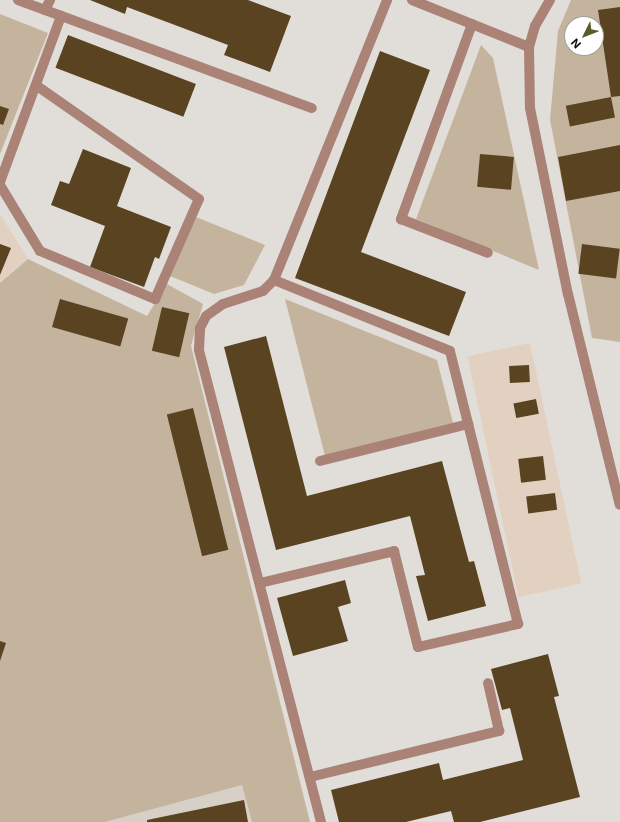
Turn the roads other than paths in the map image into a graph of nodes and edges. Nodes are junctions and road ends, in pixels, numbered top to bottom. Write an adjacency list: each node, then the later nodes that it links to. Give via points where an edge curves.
1 (18, 0): 6 (street)
2 (50, 0): 6 (street)
3 (388, 0): 14 (street)
4 (412, 0): 8 (street)
5 (550, 0): 9 (street, via 535,26)
6 (46, 10): 7 (street)
7 (61, 16): 10 (street); 11 (street)
8 (472, 24): 9 (street); 13 (street, via 401,219)
9 (529, 47): 17 (street, via 530,108 568,294)
10 (37, 86): 12 (street); 12 (street, via 199,199 155,299 40,251)
11 (312, 108)
12 (0, 184)
13 (488, 253)
14 (274, 280): 15 (street, via 450,351); 18 (street, via 263,291 223,304 206,316 200,328 199,348)
15 (468, 424): 16 (street); 18 (street, via 518,624 418,647 394,551)
16 (320, 461)
17 (620, 505)
18 (260, 583): 20 (street)
19 (488, 683): 20 (street, via 500,730)
20 (310, 777): 21 (street)
21 (321, 822)

